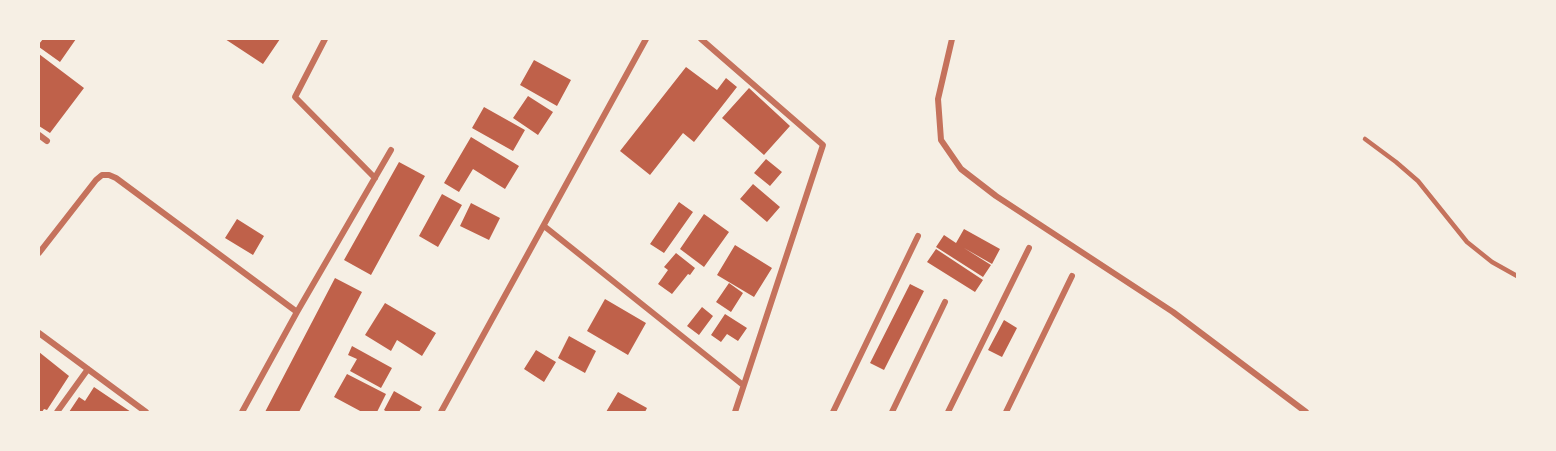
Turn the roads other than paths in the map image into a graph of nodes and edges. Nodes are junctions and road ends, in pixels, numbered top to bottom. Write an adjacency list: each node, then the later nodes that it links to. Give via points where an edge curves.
1 (325, 39): 9 (street, via 295,97)
2 (646, 39): 10 (street)
3 (701, 39): 20 (street, via 823,145)
4 (952, 39): 30 (street, via 938,99 941,140 962,169 996,196 1173,312)
5 (39, 135): 7 (street)
6 (1365, 139): 15 (lane, via 1418,181 1467,242)
7 (47, 141)
8 (391, 150): 9 (street)
9 (375, 178): 17 (street)
10 (544, 226): 20 (street); 24 (street)
11 (918, 236): 26 (street)
12 (1029, 248): 28 (street)
13 (39, 253): 17 (street, via 96,180 109,175)
14 (1072, 276): 29 (street)
15 (1517, 276)
16 (945, 302): 27 (street)
17 (297, 312): 23 (street)
18 (39, 333): 19 (street)
19 (88, 369): 21 (street); 22 (street)
20 (743, 385): 25 (street)
21 (57, 412)
22 (146, 412)
23 (242, 412)
24 (441, 412)
25 (735, 412)
26 (833, 412)
27 (892, 412)
28 (948, 412)
29 (1006, 412)
30 (1306, 412)

